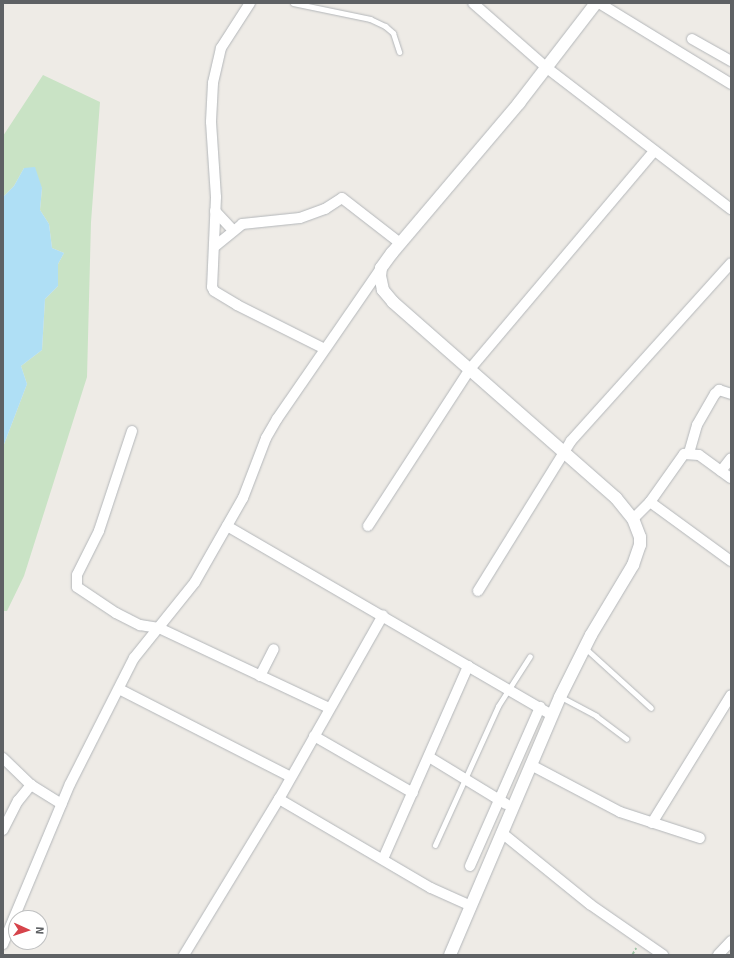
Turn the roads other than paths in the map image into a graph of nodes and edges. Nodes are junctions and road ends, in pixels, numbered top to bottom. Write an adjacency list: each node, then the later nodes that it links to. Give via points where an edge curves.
1 (250, 3): 12 (street, via 221,48 213,82 211,122)
2 (293, 3): 6 (lane, via 370,20 385,26 393,33)
3 (474, 3): 8 (street)
4 (598, 3): 8 (street); 9 (street)
5 (692, 39): 7 (street)
6 (399, 52)
7 (731, 61)
8 (547, 68): 10 (street); 14 (street)
9 (731, 84)
10 (654, 151): 11 (street); 19 (street)
11 (731, 209)
12 (216, 211): 13 (street); 15 (street)
13 (233, 230): 14 (street, via 242,224 312,215 342,198); 15 (street)
14 (400, 243): 17 (street)
15 (214, 248): 18 (street, via 214,291 237,306)
16 (731, 263): 22 (street, via 589,420)
17 (381, 268): 18 (street); 19 (street, via 380,283 388,297)
18 (325, 349): 29 (street, via 266,438 243,498)
19 (470, 369): 22 (street); 30 (street)
20 (731, 394): 23 (street, via 719,390 714,394 697,424)
21 (132, 431): 34 (street, via 99,531 76,581 81,591 116,613 140,625)
22 (564, 452): 28 (street, via 616,498); 32 (street, via 555,471)
23 (689, 453): 25 (street, via 699,455); 27 (street, via 680,459)
24 (731, 458): 25 (street)
25 (721, 471): 26 (street)
26 (731, 478)
27 (650, 502): 28 (street); 31 (street)
28 (633, 519): 35 (street, via 640,537 638,554)
29 (227, 526): 33 (street); 34 (street, via 195,582)
30 (368, 526)
31 (731, 561)
32 (478, 591)
33 (383, 615): 38 (street); 44 (street)
34 (159, 628): 39 (street); 40 (street, via 134,658)
35 (584, 647): 43 (street); 46 (lane)
36 (274, 650): 39 (street)
37 (530, 656): 41 (lane)
38 (468, 666): 41 (street); 50 (street)
39 (260, 676): 44 (street)
40 (119, 689): 53 (street); 59 (street)
41 (509, 690): 45 (street); 54 (lane, via 498,706)
42 (731, 694): 61 (street)
43 (560, 697): 47 (street); 49 (lane, via 596,716)
44 (329, 708): 48 (street)
45 (540, 708): 47 (street); 58 (street)
46 (651, 708)
47 (552, 715): 52 (street)
48 (314, 736): 53 (street); 56 (street)
49 (626, 739)
50 (429, 757): 54 (street); 56 (street)
51 (3, 758): 55 (street)
52 (531, 765): 60 (street); 61 (street, via 605,805)
53 (291, 777): 57 (street)
54 (465, 779): 58 (street); 65 (lane)
55 (31, 784): 59 (street); 62 (street, via 18,801)
56 (413, 793): 66 (street)
57 (279, 800): 66 (street); 71 (street)
58 (501, 800): 60 (street); 67 (street)
59 (62, 804): 70 (street)
60 (513, 808): 63 (street)
61 (652, 823): 64 (street)
62 (3, 830)
63 (502, 833): 68 (street); 73 (street, via 591,905)
64 (700, 838)
65 (435, 845)
66 (383, 859): 68 (street, via 437,891)
67 (470, 866)
68 (471, 906): 72 (street)
69 (731, 941): 74 (street)
70 (3, 944)
71 (184, 955)
72 (450, 955)
73 (663, 955)
74 (718, 955)

